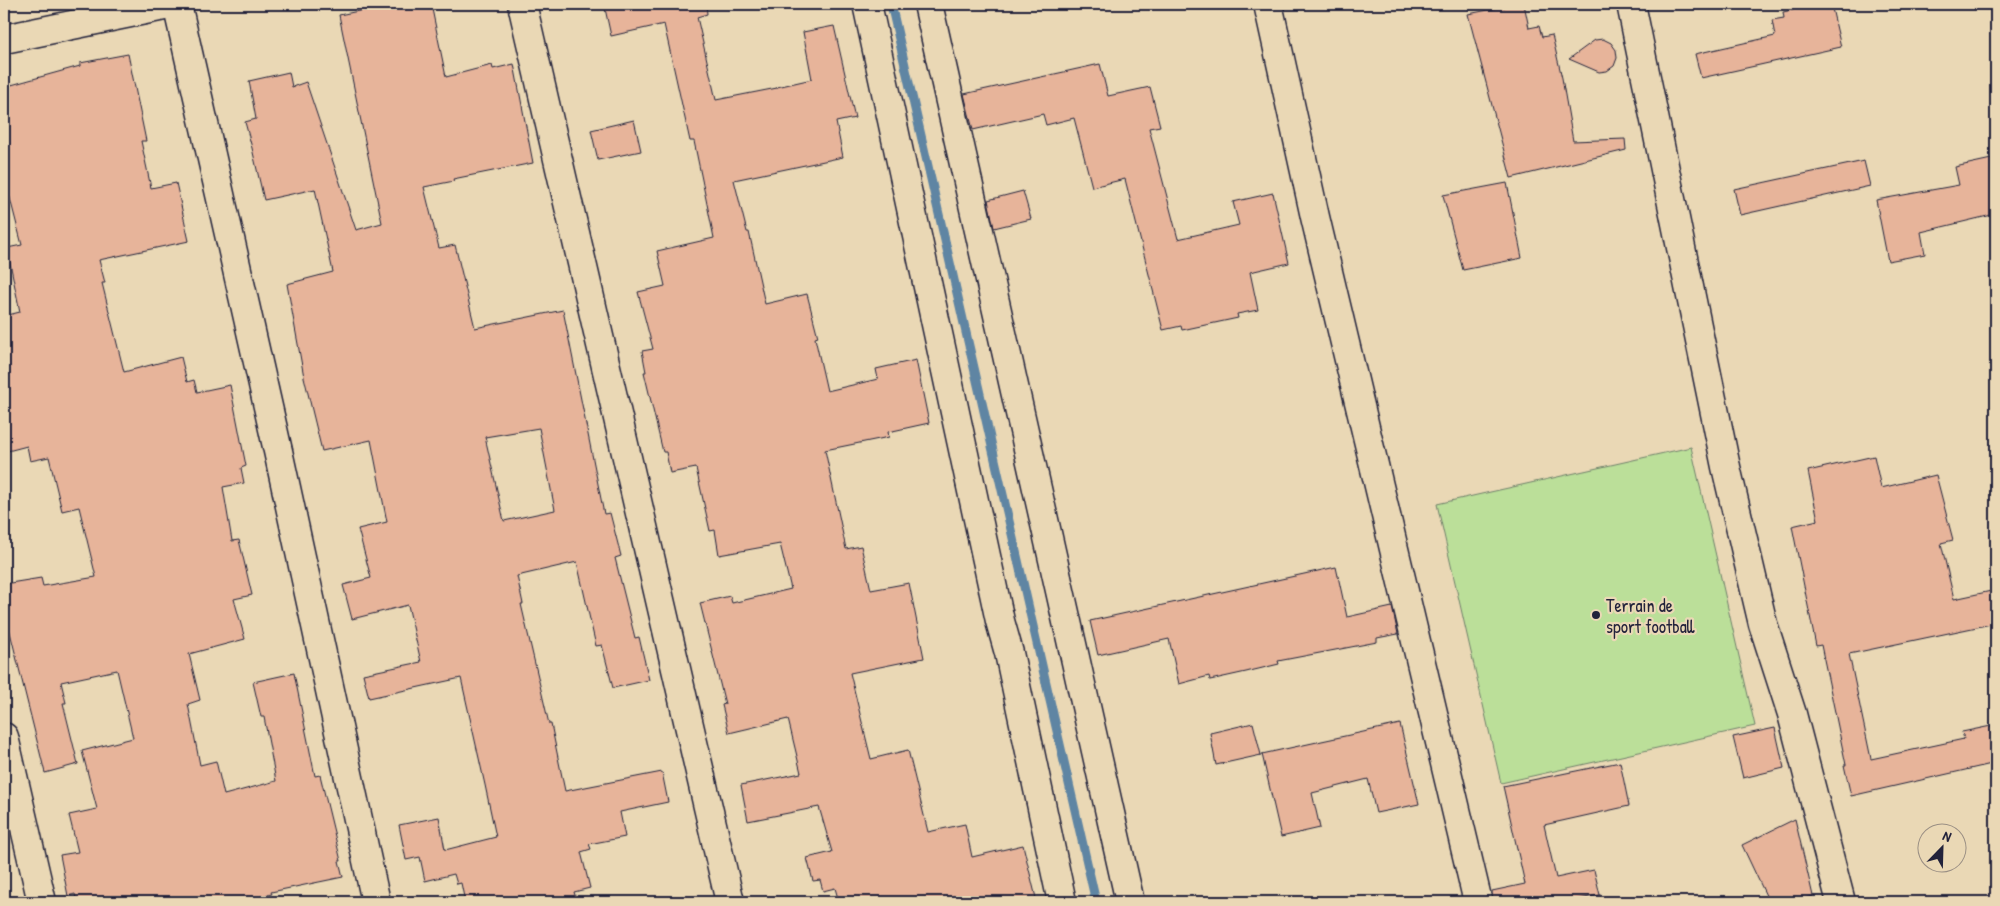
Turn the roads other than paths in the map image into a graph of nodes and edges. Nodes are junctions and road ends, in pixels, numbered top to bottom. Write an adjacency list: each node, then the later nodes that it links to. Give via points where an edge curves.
1 (176, 4): 7 (street); 10 (street)
2 (522, 4): 11 (street)
3 (867, 4): 12 (street)
4 (928, 4): 13 (street)
5 (1268, 4): 14 (street)
6 (1631, 4): 15 (street, via 1728,476 1763,624 1792,714)
7 (4, 39)
8 (4, 737): 9 (street)
9 (42, 902)
10 (376, 902)
11 (730, 902)
12 (1062, 902)
13 (1130, 902)
14 (1478, 902)
15 (1841, 902)

